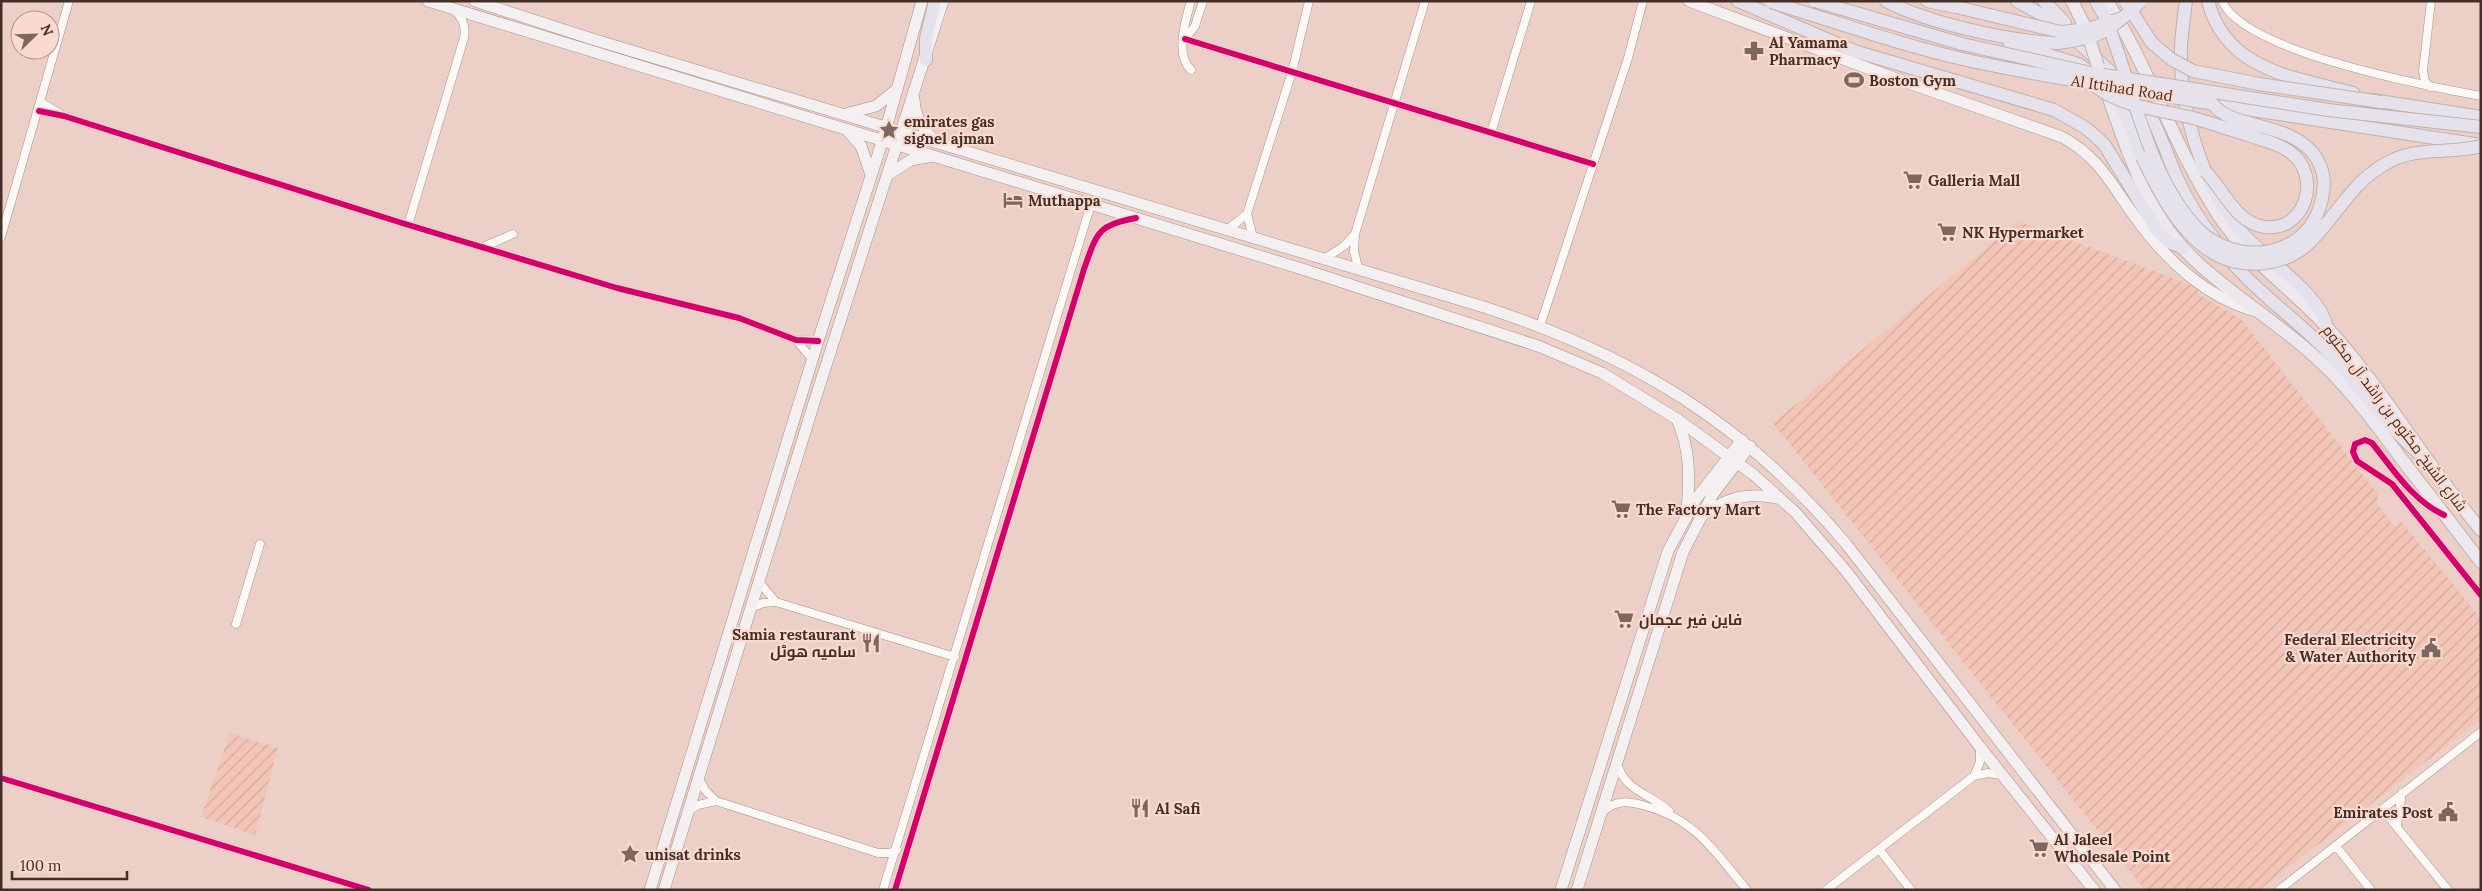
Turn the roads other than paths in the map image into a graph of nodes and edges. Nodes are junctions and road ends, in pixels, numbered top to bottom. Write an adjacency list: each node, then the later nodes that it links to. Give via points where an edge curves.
1 (428, 1): 30 (main road)
2 (475, 1): 49 (main road)
3 (922, 1): 42 (main road)
4 (935, 1): 35 (highway, via 926,39)
5 (943, 1): 35 (main road)
6 (1191, 1): 34 (street)
7 (1204, 1): 34 (street, via 1195,26)
8 (1309, 1): 38 (street)
9 (1425, 1): 46 (street)
10 (1531, 1): 55 (street)
11 (1643, 1): 61 (street)
12 (1689, 1): 80 (main road, via 1883,74 2062,136 2098,163 2144,229 2186,273 2238,306)
13 (1738, 1): 75 (highway, via 1854,50 2054,110 2076,122 2104,144 2158,232)
14 (1770, 1): 39 (highway, Al Ittihad Road, bridge, via 1970,61)
15 (1815, 1): 39 (highway, Al Ittihad Road, bridge, via 1962,44)
16 (1886, 1): 32 (highway, via 1914,14)
17 (1927, 1): 31 (highway, bridge, via 2061,32 2088,29)
18 (2017, 1): 33 (highway)
19 (2044, 1): 33 (highway)
20 (2072, 1): 39 (main road, شارع الشيخ مكتوم بن راشد آل مكتوم, bridge, via 2086,29)
21 (2096, 1): 47 (highway, bridge, via 2105,17 2156,162 2188,218 2212,241 2234,251 2256,254 2288,245 2307,230 2321,204 2324,177 2317,159 2297,140 2224,114)
22 (2107, 1): 81 (main road, شارع الشيخ مكتوم بن راشد آل مكتوم, via 2124,29 2196,177 2231,232)
23 (2125, 1): 45 (highway, bridge, via 2152,43 2170,59 2194,71 2244,82)
24 (2141, 1): 31 (highway, bridge)
25 (2186, 1): 62 (highway, via 2181,46 2182,76)
26 (2208, 1): 45 (highway, bridge, via 2220,31 2244,56 2281,74)
27 (2222, 1): 40 (street, via 2237,22 2277,41 2346,66)
28 (2431, 1): 37 (street)
29 (70, 2): 48 (street)
30 (454, 10): 53 (main road); 68 (street, via 463,19 464,38)
31 (2122, 18): 32 (highway, bridge, via 2097,36 2056,43)
32 (1974, 29): 39 (highway, via 1991,38 2078,64)
33 (2074, 36): 90 (highway, via 2143,104 2194,210 2232,262 2325,349 2403,439)
34 (1185, 39): 36 (street, via 1182,54); 38 (street)
35 (926, 60): 44 (main road)
36 (1191, 70)
37 (2423, 71): 40 (street); 41 (street)
38 (1292, 72): 46 (street); 66 (street)
39 (2094, 74): 47 (highway, Al Ittihad Road, bridge); 52 (highway, Al Ittihad Road, bridge, via 2328,110); 59 (highway, bridge, via 2120,99 2142,157 2165,203 2189,234 2220,258 2238,263 2257,264 2286,258 2308,245 2353,189 2386,163 2423,151 2464,150); 62 (highway, bridge, via 2105,93 2125,102 2197,120 2282,147 2303,165 2308,190 2303,204 2289,220 2277,227 2259,226 2239,214); 75 (main road, شارع الشيخ مكتوم بن راشد آل مكتوم, via 2139,180 2156,212)
40 (2407, 82): 41 (street)
41 (2430, 87): 43 (street)
42 (897, 89): 49 (main road, via 876,106); 51 (main road)
43 (2481, 96)
44 (914, 97): 54 (main road); 57 (main road, via 922,126)
45 (2382, 102): 50 (highway)
46 (1394, 103): 55 (street); 71 (street)
47 (2213, 104): 59 (highway, Al Ittihad Road, bridge)
48 (40, 107): 68 (street); 72 (street)
49 (842, 113): 51 (main road)
50 (2481, 117)
51 (887, 126): 54 (main road); 56 (main road)
52 (2481, 127)
53 (845, 128): 56 (main road); 64 (main road, via 861,146)
54 (903, 131): 57 (main road); 58 (main road)
55 (1491, 133): 61 (street)
56 (883, 139): 58 (main road); 64 (main road)
57 (940, 143): 69 (main road)
58 (899, 144): 60 (main road); 63 (main road)
59 (2481, 146)
60 (936, 156): 63 (main road, via 911,160); 65 (main road)
61 (1593, 164): 82 (street)
62 (2205, 171): 81 (highway, via 2238,228 2318,306)
63 (889, 174): 86 (main road)
64 (871, 177): 84 (main road)
65 (1091, 204): 67 (main road); 77 (street)
66 (1247, 214): 69 (street); 73 (street)
67 (1136, 218): 78 (street, via 1104,228 1096,238); 87 (main road, via 1546,349 1602,373)
68 (408, 225): 74 (street)
69 (1228, 230): 73 (main road)
70 (513, 234): 74 (street)
71 (1355, 234): 76 (street); 79 (street, via 1354,252)
72 (1, 237)
73 (1253, 237): 76 (main road)
74 (482, 248): 83 (street, via 617,288 739,318)
75 (2183, 248): 80 (main road, شارع الشيخ مكتوم بن راشد آل مكتوم, via 2200,266)
76 (1324, 259): 79 (main road)
77 (1073, 266): 78 (street); 103 (street)
78 (1084, 269): 129 (street)
79 (1359, 270): 82 (main road)
80 (2262, 312): 93 (main road, شارع الشيخ مكتوم بن راشد آل مكتوم, via 2330,371 2373,421)
81 (2326, 325): 90 (main road, شارع الشيخ مكتوم بن راشد آل مكتوم)
82 (1540, 326): 88 (main road, via 1603,352 1645,374 1690,401)
83 (796, 340): 84 (street); 85 (street)
84 (818, 341): 85 (main road); 86 (main road, via 824,348 824,354 812,395)
85 (812, 359): 126 (main road)
86 (813, 406): 98 (main road)
87 (1677, 419): 89 (main road); 92 (main road, via 1689,458)
88 (1746, 443): 89 (main road); 121 (main road, via 1793,485 1847,545)
89 (1733, 460): 91 (main road); 92 (main road); 94 (main road)
90 (2428, 461): 95 (main road, شارع الشيخ مكتوم بن راشد آل مكتوم)
91 (1781, 499): 94 (main road, via 1757,494 1735,497 1721,502); 105 (main road, via 1846,570)
92 (1687, 513): 130 (main road, via 1663,564)
93 (2444, 515): 97 (main road, شارع الشيخ مكتوم بن راشد آل مكتوم); 99 (street, via 2418,498 2372,443 2365,440 2355,444 2353,452 2357,461 2392,484)
94 (1700, 517): 106 (main road, via 1675,575)
95 (2481, 530)
96 (260, 544): 102 (street)
97 (2481, 562)
98 (759, 582): 100 (street); 101 (main road)
99 (2481, 595)
100 (776, 602): 101 (street); 103 (street)
101 (751, 608): 109 (main road)
102 (236, 624)
103 (955, 657): 122 (street)
104 (2481, 732): 112 (street)
105 (1980, 747): 107 (main road); 108 (street, via 1980,762)
106 (1617, 763): 116 (street, via 1628,785); 117 (main road)
107 (2002, 775): 108 (street); 111 (main road)
108 (1974, 776): 120 (street)
109 (698, 777): 113 (street); 115 (main road)
110 (1, 778): 125 (street)
111 (2015, 790): 121 (main road, via 2030,792 2066,836); 135 (main road)
112 (2402, 793): 114 (street); 118 (street)
113 (716, 801): 115 (street); 123 (street)
114 (2382, 809): 118 (street); 119 (street)
115 (688, 811): 127 (main road)
116 (1672, 814): 117 (street, via 1626,802 1609,807); 132 (street, via 1697,833)
117 (1600, 816): 131 (main road)
118 (2397, 825): 139 (street)
119 (2336, 846): 137 (street); 138 (street)
120 (1879, 849): 133 (street); 134 (street)
121 (2084, 849): 136 (main road)
122 (897, 850): 123 (street); 124 (street)
123 (878, 853): 124 (street)
124 (890, 870): 128 (street)
125 (369, 890)
126 (650, 890)
127 (664, 890)
128 (883, 890)
129 (894, 890)
130 (1561, 890)
131 (1577, 890)
132 (1747, 890)
133 (1826, 890)
134 (1911, 890)
135 (2094, 890)
136 (2115, 890)
137 (2278, 890)
138 (2371, 890)
139 (2448, 890)

